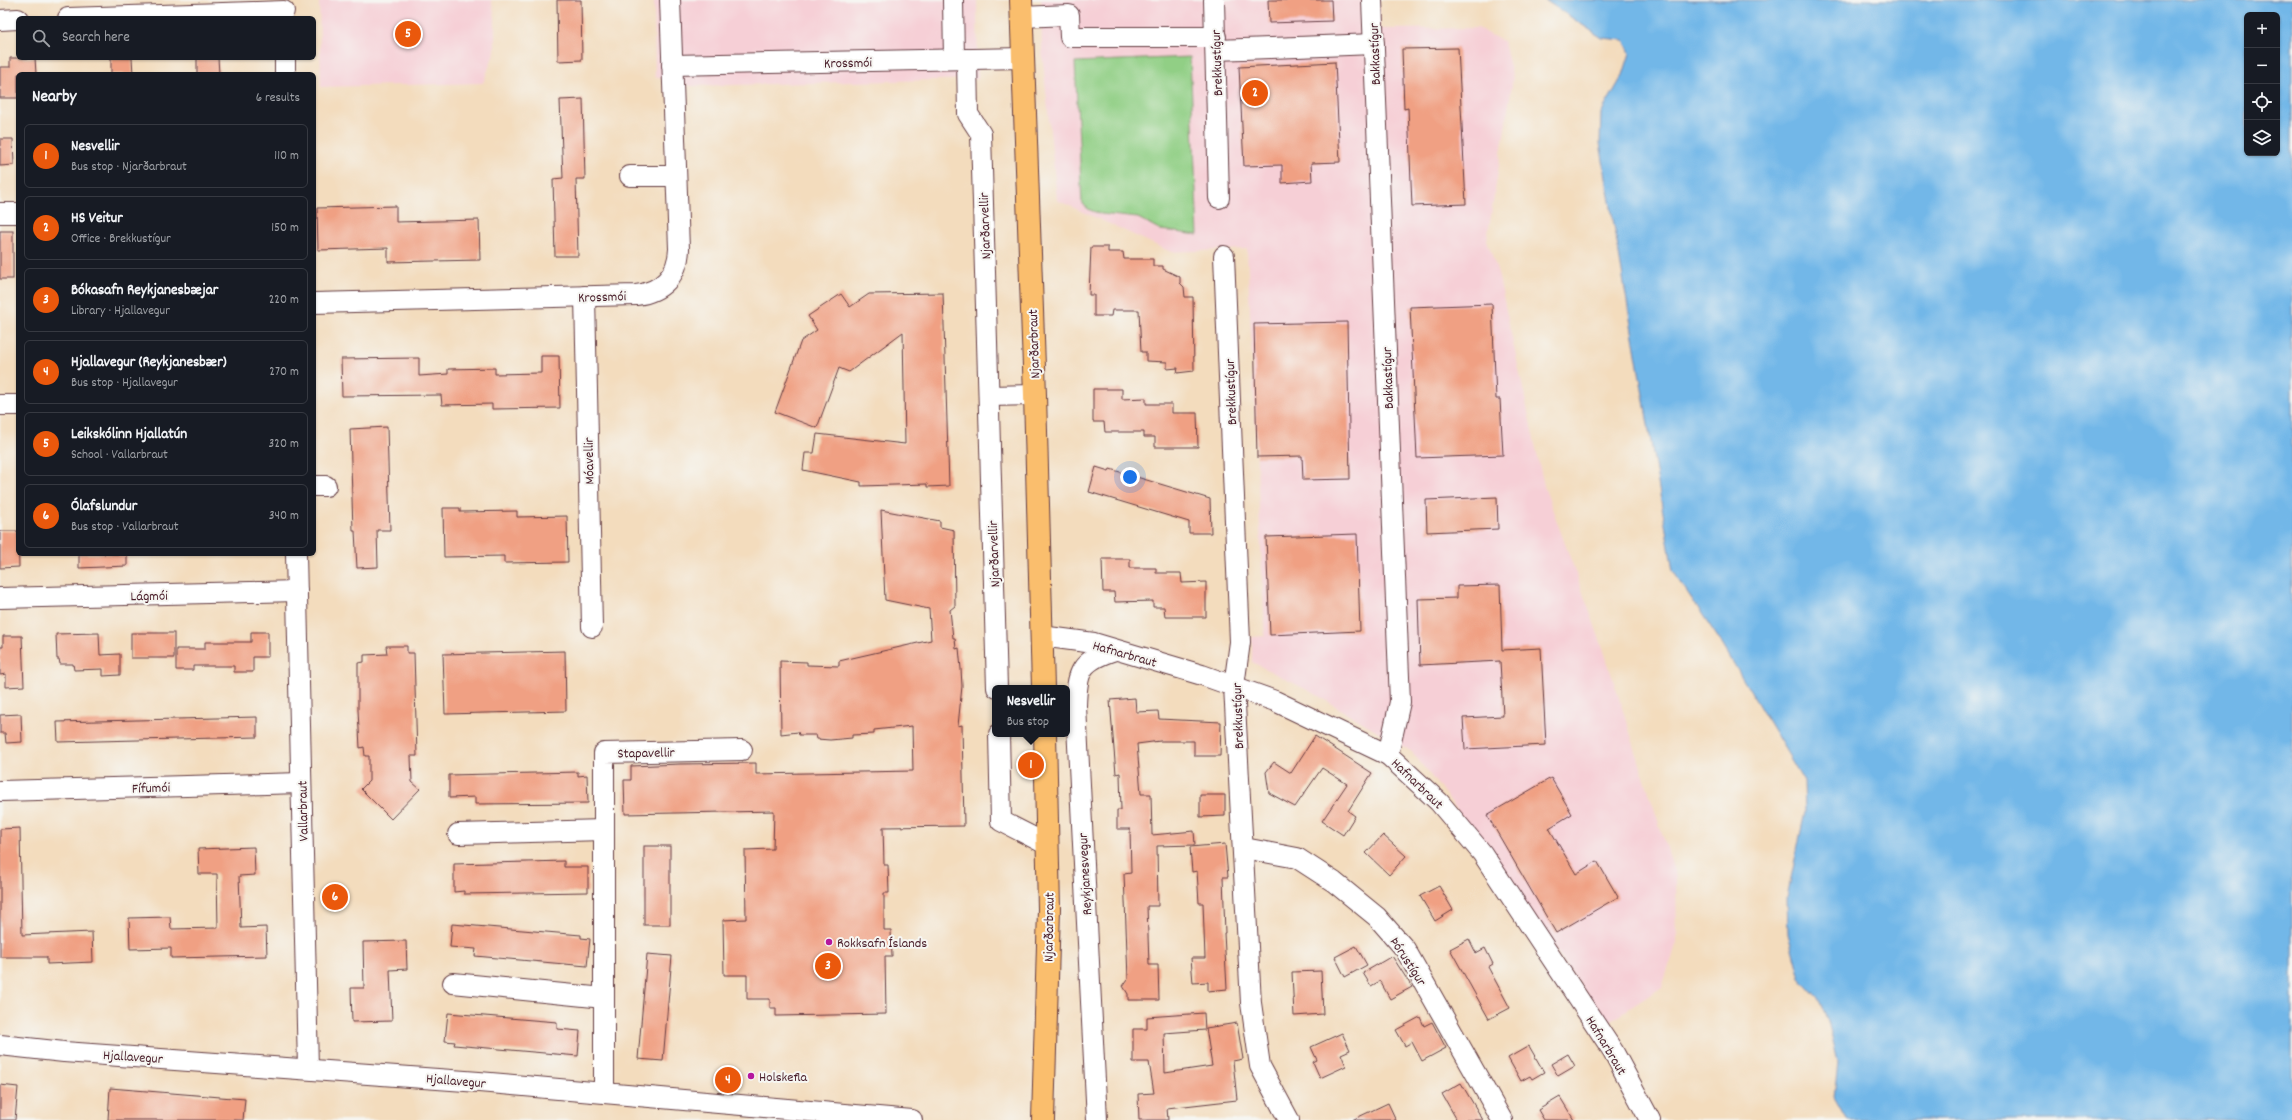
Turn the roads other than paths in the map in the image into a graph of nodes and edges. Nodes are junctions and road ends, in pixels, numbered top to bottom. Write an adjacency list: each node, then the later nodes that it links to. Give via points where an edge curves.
1 (670, 0): 15 (street, Krossmói)
2 (953, 0): 13 (street, Njarðarvellir)
3 (1214, 0): 10 (street, Brekkustígur)
4 (1372, 0): 11 (street, Bakkastígur)
5 (1021, 8): 10 (street, via 1069,15 1070,37); 12 (main road, Njarðarbraut)
6 (284, 10): 7 (street)
7 (122, 16)
8 (16, 19): 9 (street)
9 (0, 20)
10 (1216, 43): 11 (street); 19 (street, Brekkustígur)
11 (1374, 44): 41 (street, Bakkastígur, via 1400,702)
12 (1023, 58): 13 (street, Krossmói); 25 (main road, Njarðarbraut)
13 (961, 59): 15 (street, Krossmói); 26 (street, Njarðarvellir, via 968,114 981,134)
14 (285, 60): 16 (street)
15 (672, 65): 18 (street, Krossmói)
16 (285, 72)
17 (630, 176): 18 (street)
18 (676, 176): 23 (street, Krossmói, via 679,249 672,274 661,286 645,294)
19 (1219, 198)
20 (0, 213): 21 (street)
21 (16, 213)
22 (1224, 256): 37 (street, Brekkustígur, via 1240,642)
23 (585, 296): 24 (street, Krossmói); 32 (street, Móavellir)
24 (316, 303)
25 (1035, 395): 26 (street); 33 (main road, Njarðarbraut)
26 (989, 396): 35 (street, Njarðarvellir)
27 (0, 405): 28 (street)
28 (16, 405)
29 (296, 556): 30 (street, Vallarbraut)
30 (297, 591): 31 (street, Lágmói); 42 (street, Vallarbraut)
31 (0, 598)
32 (592, 627)
33 (1041, 636): 34 (street, Hafnarbraut, via 1066,638); 36 (main road, Njarðarbraut)
34 (1115, 650): 37 (street, Hafnarbraut); 56 (street, Reykjanesvegur, via 1094,656 1084,666 1077,680 1076,706)
35 (997, 685)
36 (1043, 685)
37 (1234, 686): 41 (street, Hafnarbraut, via 1275,701); 47 (street, Brekkustígur)
38 (998, 737): 46 (street, via 1001,821)
39 (1045, 737): 46 (main road, Njarðarbraut)
40 (742, 750): 44 (street, Stapavellir, via 604,752)
41 (1388, 755): 59 (street, Hafnarbraut, via 1440,802 1482,853 1613,1051)
42 (301, 783): 43 (street, Fífumói); 51 (street, Vallarbraut)
43 (0, 791)
44 (604, 830): 45 (street); 49 (street, Stapavellir)
45 (458, 834)
46 (1048, 845): 55 (main road, Njarðarbraut, via 1049,909)
47 (1244, 848): 57 (street, Brekkustígur, via 1251,1002 1260,1066); 58 (street, Þórustígur, via 1297,858 1334,882 1377,917 1405,949)
48 (453, 983): 49 (street)
49 (604, 998): 52 (street, Stapavellir)
50 (0, 1045): 51 (street, Hjallavegur, via 64,1052)
51 (308, 1068): 52 (street, Hjallavegur)
52 (604, 1092): 53 (street, Hjallavegur)
53 (792, 1114): 54 (street, Hjallavegur)
54 (912, 1120)
55 (1043, 1120)
56 (1097, 1120)
57 (1289, 1120)
58 (1502, 1120)
59 (1650, 1120)

